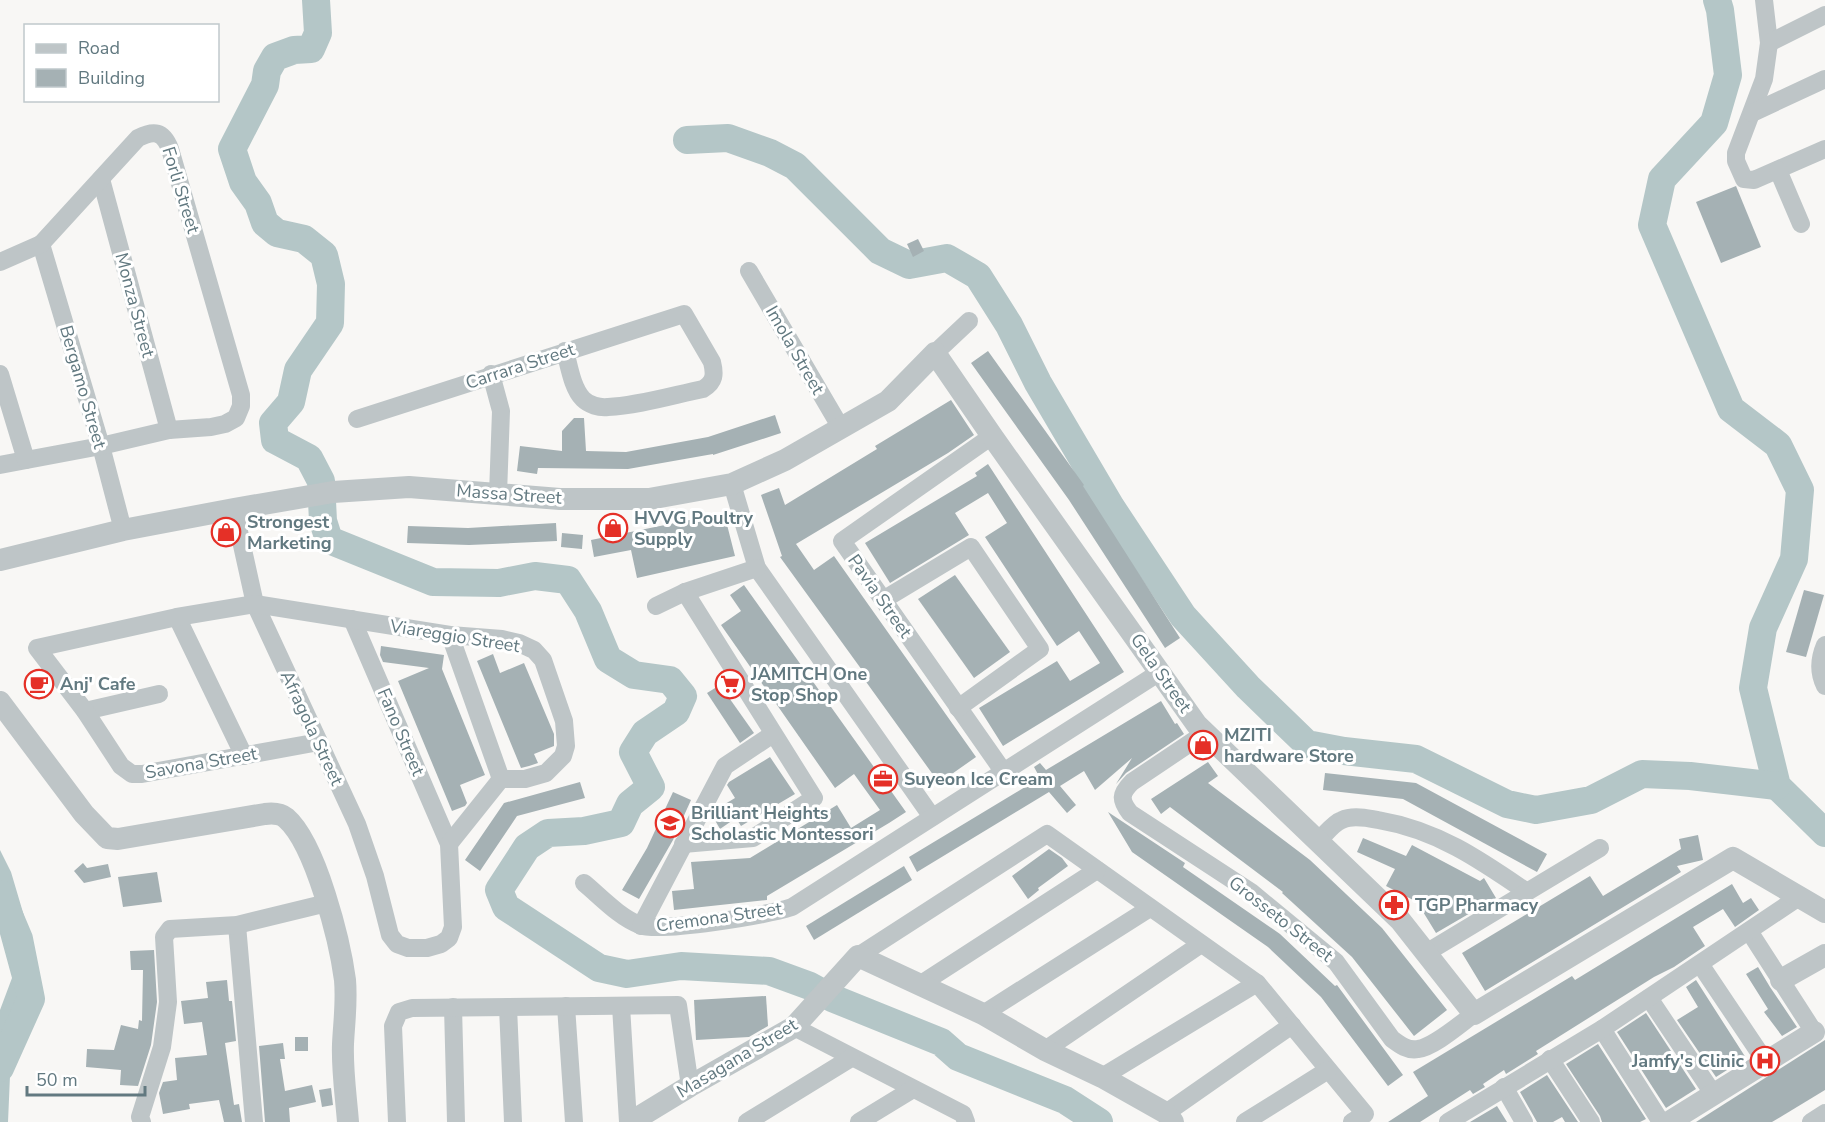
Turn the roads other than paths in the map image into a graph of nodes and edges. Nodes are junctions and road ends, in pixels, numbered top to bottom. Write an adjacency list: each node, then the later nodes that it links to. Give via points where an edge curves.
1 (1764, 0): 3 (street)
2 (1825, 15): 3 (street)
3 (1769, 43): 5 (street, via 1764,79)
4 (1825, 79): 5 (street)
5 (1752, 113): 7 (street, via 1736,153 1744,179 1754,180)
6 (1825, 150): 7 (street)
7 (1778, 170): 9 (street)
8 (101, 179): 10 (street, Forli Street); 20 (street, Monza Street); 20 (street, Forli Street, via 138,138 159,133 167,140 241,395 236,418 225,424)
9 (1801, 224)
10 (41, 244): 11 (street, Forli Street); 22 (street, Bergamo Street)
11 (0, 262)
12 (750, 272): 19 (street, Imola Street)
13 (969, 321): 15 (street, Massa Street)
14 (564, 351): 14 (street, Carrara Street, via 582,398 606,408 704,388 710,385 714,371 684,314); 17 (street, Carrara Street)
15 (935, 352): 19 (street, Massa Street, via 888,401); 21 (street, Gela Street)
16 (0, 374): 23 (street)
17 (491, 374): 18 (street, Carrara Street); 26 (street, via 501,411)
18 (357, 419)
19 (841, 428): 25 (street, Massa Street)
20 (170, 430): 22 (street)
21 (992, 436): 32 (street, Pavia Street, via 842,541); 40 (street, Gela Street)
22 (101, 446): 23 (street); 28 (street, Bergamo Street)
23 (26, 460): 24 (street)
24 (0, 465)
25 (732, 484): 26 (street, Massa Street, via 649,499); 30 (street)
26 (498, 494): 27 (street, Massa Street, via 409,487 323,494)
27 (234, 509): 28 (street, Massa Street); 33 (street, Afragola Street)
28 (123, 530): 29 (street, Massa Street)
29 (0, 560)
30 (757, 568): 31 (street); 52 (street)
31 (686, 592): 34 (street); 47 (street)
32 (883, 600): 44 (street, Pavia Street); 44 (street, via 971,547 1040,649)
33 (255, 604): 35 (street, Viareggio Street); 36 (street, Viareggio Street); 48 (street, Afragola Street)
34 (656, 606)
35 (177, 616): 39 (street, Viareggio Street); 49 (street)
36 (352, 619): 37 (street, Viareggio Street); 54 (street, Fano Street)
37 (450, 635): 51 (street); 51 (street, Viareggio Street, via 519,643 534,650 549,675 567,734 563,756 546,774)
38 (1825, 645): 41 (street, via 1820,657)
39 (38, 648): 45 (street, Savona Street)
40 (1160, 672): 46 (street, Gela Street); 50 (street, Cremona Street)
41 (1825, 686)
42 (159, 694): 45 (street)
43 (0, 702): 61 (street, via 107,838 118,840 276,813 285,816 302,839)
44 (958, 708): 50 (street, Pavia Street)
45 (85, 711): 49 (street, Savona Street, via 121,766 132,774)
46 (1205, 733): 53 (street, Gela Street); 81 (street, Grosseto Street, via 1125,789 1123,805 1130,813 1251,892 1336,962 1400,1045 1409,1049 1427,1046)
47 (773, 734): 55 (street, via 725,766); 55 (street, via 814,798 753,838)
48 (319, 742): 49 (street, Savona Street); 54 (street, Afragola Street, via 357,824 386,924 397,944 427,948 449,938 453,927)
49 (244, 756)
50 (1003, 771): 52 (street, Cremona Street)
51 (501, 779): 54 (street)
52 (932, 817): 65 (street, Cremona Street, via 792,907 774,913 662,928)
53 (1318, 841): 59 (street, via 1341,820 1394,823 1446,841); 68 (street, Gela Street, via 1400,920)
54 (449, 844)
55 (683, 844): 65 (street)
56 (1600, 848): 59 (street)
57 (1097, 870): 62 (street); 70 (street, via 1047,834); 74 (street)
58 (584, 884): 65 (street, Cremona Street)
59 (1527, 892): 68 (street)
60 (1799, 897): 63 (street); 66 (street); 81 (street, Grosseto Street, via 1733,858)
61 (327, 903): 64 (street); 101 (street, via 345,982 343,1064)
62 (1150, 908): 67 (street); 80 (street)
63 (1825, 912)
64 (237, 925): 99 (street, via 179,927 170,929 164,937 168,1002 162,1047 140,1117); 100 (street)
65 (641, 926)
66 (1749, 931): 71 (street); 72 (street)
67 (1201, 944): 73 (street); 86 (street)
68 (1426, 953): 81 (street, Gela Street)
69 (1825, 954): 72 (street)
70 (858, 956): 74 (street); 83 (street, Masagana Street)
71 (1700, 964): 75 (street); 89 (street)
72 (1781, 980): 85 (street)
73 (1257, 983): 82 (street); 91 (street)
74 (921, 984): 80 (street)
75 (1649, 998): 84 (street); 95 (street)
76 (566, 1006): 77 (street); 79 (street); 105 (street)
77 (621, 1006): 92 (street, via 678,1005); 106 (street)
78 (453, 1007): 79 (street); 102 (street, via 399,1012 393,1026); 103 (street)
79 (508, 1007): 104 (street)
80 (982, 1014): 86 (street)
81 (1474, 1014)
82 (1292, 1025): 90 (street); 97 (street)
83 (794, 1027): 87 (street); 92 (street, Masagana Street)
84 (1602, 1029): 88 (street); 114 (street)
85 (1814, 1032): 89 (street)
86 (1045, 1050): 91 (street)
87 (851, 1058): 94 (street); 107 (street)
88 (1550, 1059): 93 (street); 113 (street)
89 (1765, 1061): 95 (street)
90 (1328, 1070): 110 (street); 111 (street, via 1365,1114)
91 (1102, 1077): 97 (street)
92 (690, 1086): 106 (street, Masagana Street)
93 (1504, 1087): 98 (street); 112 (street)
94 (913, 1089): 108 (street); 109 (street, via 963,1114)
95 (1714, 1095): 115 (street)
96 (1825, 1113): 116 (street)
97 (1170, 1118)
98 (1452, 1121)
99 (142, 1122)
100 (254, 1122)
101 (348, 1122)
102 (397, 1122)
103 (456, 1122)
104 (513, 1122)
105 (574, 1122)
106 (629, 1122)
107 (747, 1122)
108 (859, 1122)
109 (966, 1122)
110 (1245, 1122)
111 (1352, 1122)
112 (1524, 1122)
113 (1591, 1122)
114 (1661, 1122)
115 (1669, 1122)
116 (1811, 1122)

